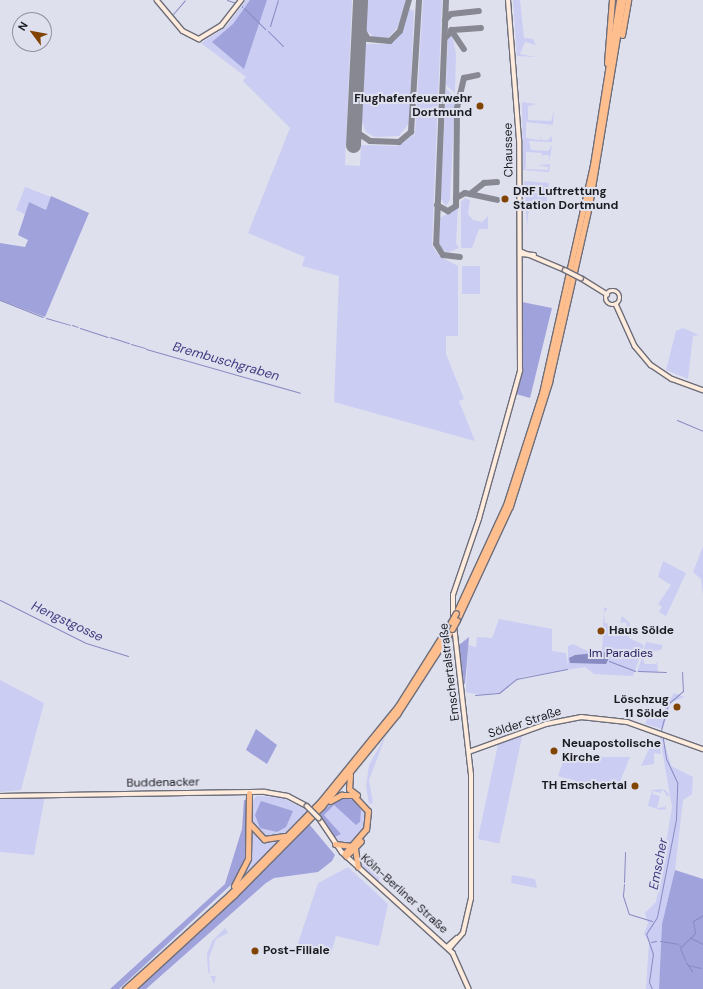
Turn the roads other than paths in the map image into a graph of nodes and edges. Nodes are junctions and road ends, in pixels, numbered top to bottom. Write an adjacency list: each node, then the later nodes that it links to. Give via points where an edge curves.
1 (157, 0): 2 (main road, via 183,31 196,39 214,32)
2 (242, 0)
3 (508, 0): 10 (main road, Chaussee, via 518,117)
4 (612, 0): 9 (highway)
5 (619, 0): 9 (highway)
6 (623, 0): 8 (highway)
7 (628, 0): 8 (highway)
8 (615, 61): 20 (highway, bridge, via 580,250 540,416 501,527 452,629 408,699)
9 (606, 88): 25 (highway, bridge, via 580,231 542,392 506,504 451,622 380,730)
10 (520, 253): 11 (main road); 12 (main road); 13 (main road, Chaussee)
11 (529, 255): 12 (main road); 13 (main road)
12 (534, 255): 14 (main road, bridge)
13 (520, 264): 17 (main road, Chaussee, via 520,364)
14 (607, 294): 15 (main road, via 608,302); 15 (main road, via 613,291 618,294)
15 (616, 304): 16 (main road, via 642,356 661,373)
16 (703, 390)
17 (514, 394): 19 (main road, Emschertalstraße, via 475,533 453,594)
18 (703, 749): 19 (main road, Sölder Straße, via 628,722 581,717 546,724)
19 (469, 752): 31 (main road, Emschertalstraße, via 471,899 464,930)
20 (351, 773): 23 (highway); 27 (highway, via 349,789 366,802 370,816 368,831)
21 (250, 792): 22 (main road, Buddenacker); 24 (main road, Buddenacker, bridge, via 284,794 307,806); 25 (highway, via 250,820 257,835 271,840); 30 (highway, via 248,858)
22 (0, 796)
23 (322, 806): 27 (highway, via 346,794 365,803 368,824); 33 (highway, via 234,895)
24 (319, 818): 26 (main road, Köln-Berliner Straße)
25 (291, 832): 30 (highway)
26 (335, 844): 27 (highway); 28 (main road, Köln-Berliner Straße)
27 (354, 847): 28 (highway); 29 (highway)
28 (345, 855): 29 (main road, Köln-Berliner Straße)
29 (358, 867): 31 (main road, Köln-Berliner Straße)
30 (230, 894): 32 (highway)
31 (448, 948): 34 (main road, Köln-Berliner Straße, via 460,964)
32 (126, 989)
33 (132, 989)
34 (469, 989)

